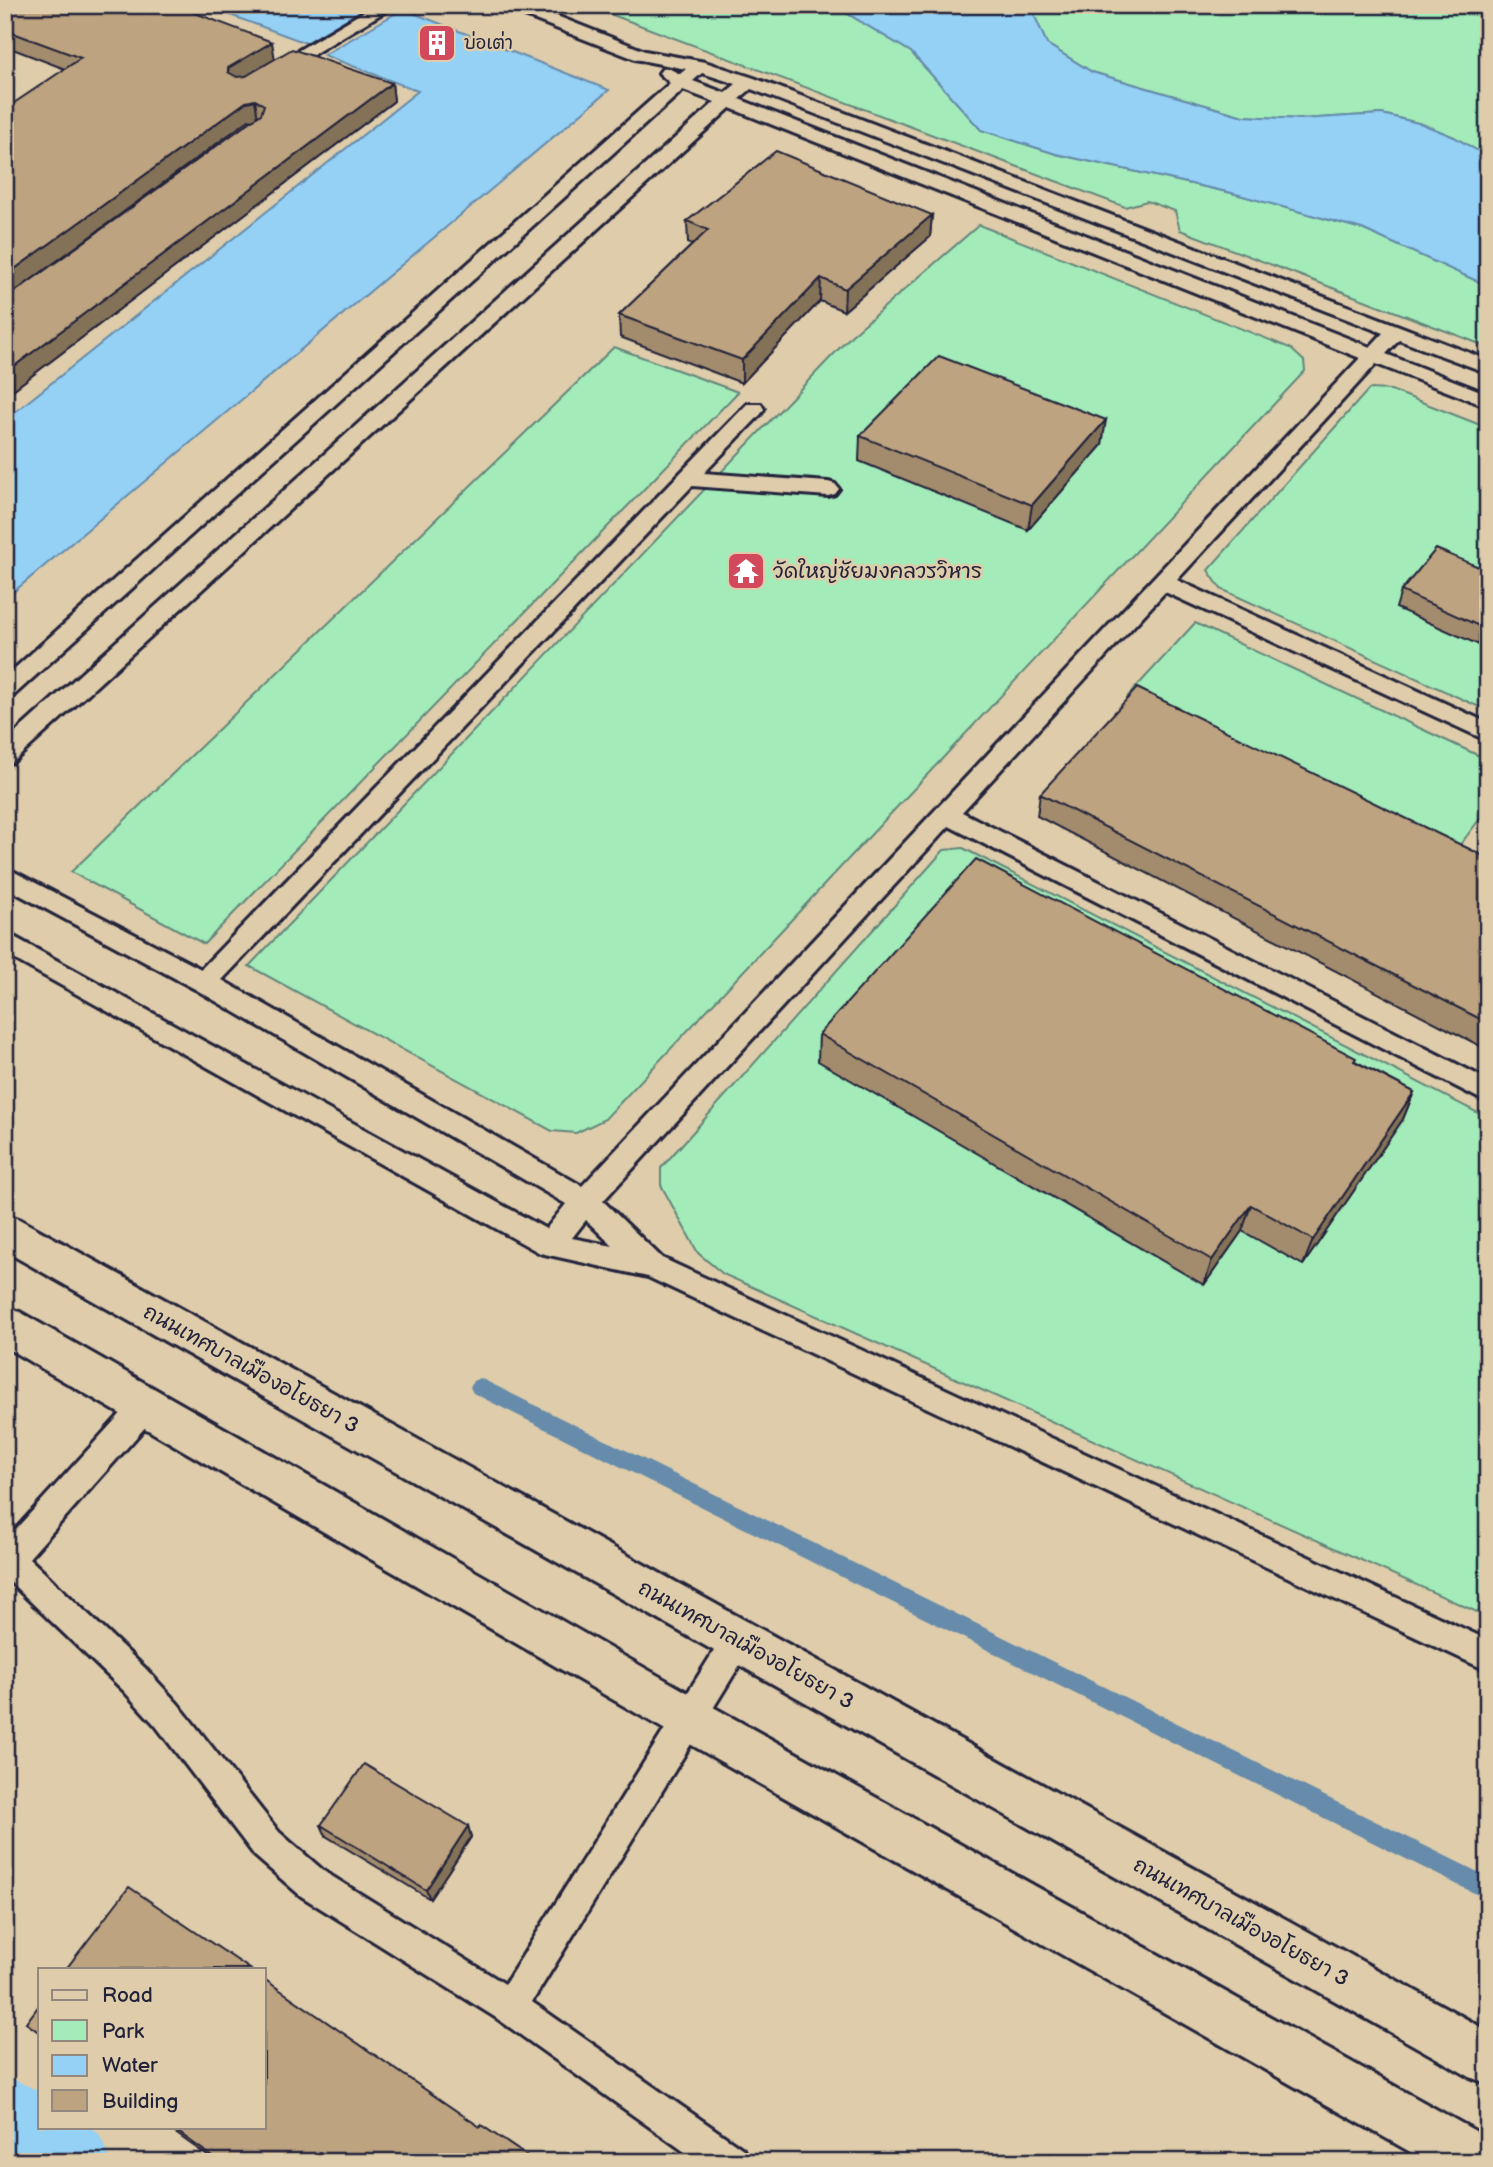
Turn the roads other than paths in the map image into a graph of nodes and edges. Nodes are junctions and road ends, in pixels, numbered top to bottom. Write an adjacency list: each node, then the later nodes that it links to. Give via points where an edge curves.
1 (388, 5): 5 (lane)
2 (513, 5): 3 (lane)
3 (640, 55): 4 (lane); 6 (lane)
4 (699, 66): 6 (lane); 7 (lane)
5 (264, 75)
6 (680, 82): 8 (lane); 19 (lane)
7 (748, 82): 8 (lane); 9 (lane)
8 (728, 100): 10 (lane); 21 (lane)
9 (1132, 230): 10 (lane); 11 (lane)
10 (1110, 252): 12 (lane)
11 (1396, 331): 12 (lane); 13 (lane)
12 (1373, 356): 14 (lane); 18 (lane)
13 (1488, 367)
14 (1488, 401)
15 (754, 409): 16 (lane)
16 (686, 479): 17 (lane); 25 (lane)
17 (828, 489)
18 (1163, 582): 20 (lane); 22 (lane)
19 (5, 690)
20 (1488, 733)
21 (5, 756)
22 (946, 814): 26 (lane); 27 (lane)
23 (5, 876): 25 (lane)
24 (5, 942): 29 (lane)
25 (204, 982): 27 (lane)
26 (1488, 1092)
27 (585, 1200): 29 (lane); 30 (lane)
28 (5, 1231): 34 (street, ถนนเทศบาลเมืองอโยธยา 3)
29 (550, 1245): 30 (lane)
30 (652, 1266): 35 (lane)
31 (5, 1325): 32 (street)
32 (146, 1406): 33 (lane); 36 (street)
33 (7, 1561): 37 (lane, via 159,1706 267,1844 313,1884)
34 (738, 1640): 36 (lane); 38 (street, ถนนเทศบาลเมืองอโยธยา 3)
35 (1488, 1656)
36 (690, 1719): 37 (lane); 40 (street)
37 (510, 2007): 39 (lane)
38 (1488, 2059)
39 (730, 2162)
40 (1479, 2162)

